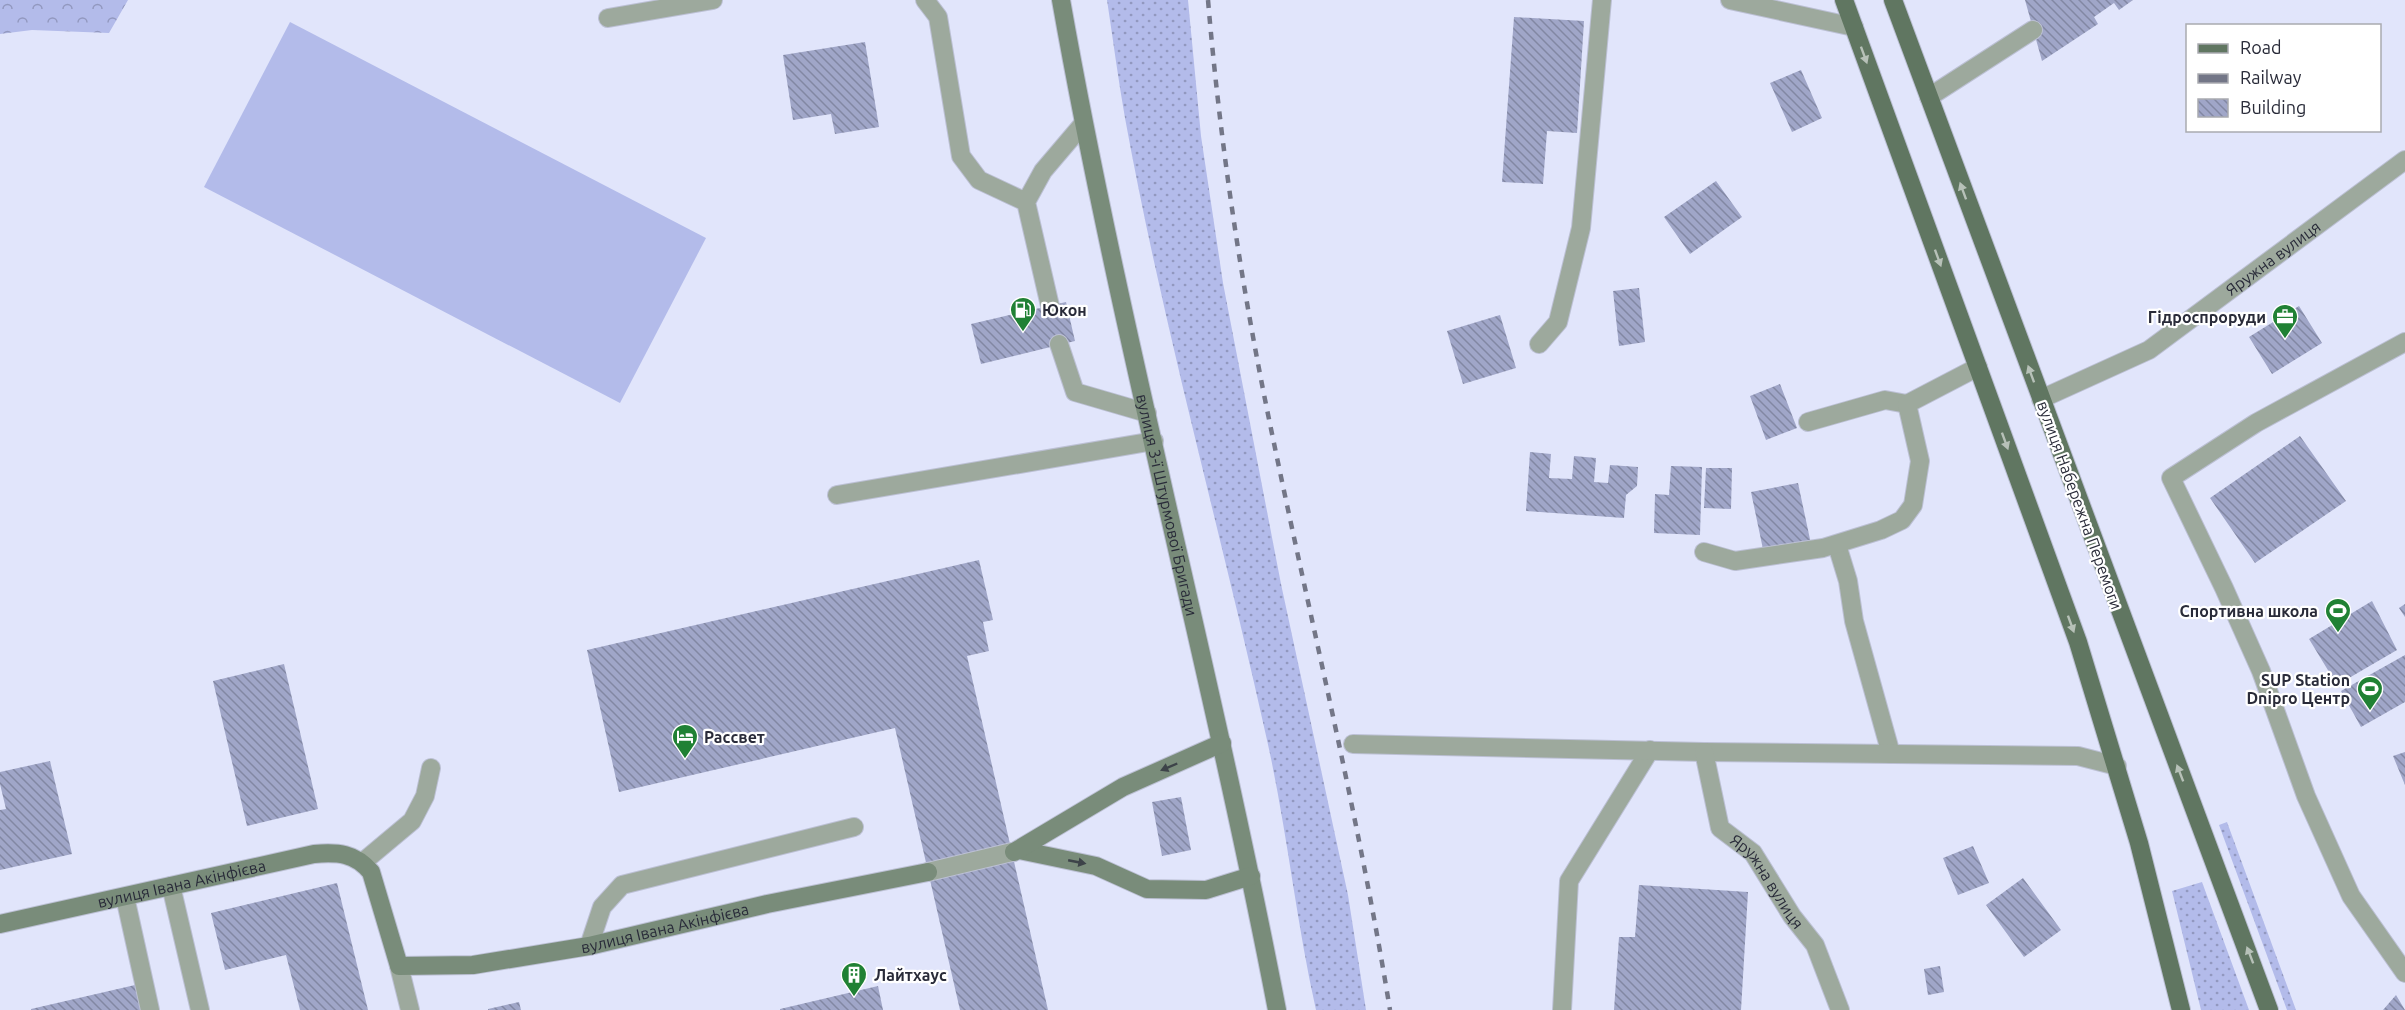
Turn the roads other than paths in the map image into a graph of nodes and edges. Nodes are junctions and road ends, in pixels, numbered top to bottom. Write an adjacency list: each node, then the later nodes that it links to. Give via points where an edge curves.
1 (713, 0): 8 (street)
2 (925, 0): 14 (street, via 938,17 961,156 979,180)
3 (1061, 0): 12 (street, вулиця 3-ї Штурмової Бригади)
4 (1602, 0): 18 (street, via 1581,228 1558,322)
5 (1730, 0): 9 (street)
6 (1844, 0): 9 (main road)
7 (1893, 0): 11 (main road, вулиця Набережна Перемоги)
8 (608, 18)
9 (1854, 27): 19 (main road, one-way to 19)
10 (2033, 30): 11 (street)
11 (1929, 97): 20 (main road, вулиця Набережна Перемоги, one-way to 11)
12 (1083, 124): 14 (street, via 1043,171); 22 (street, вулиця 3-ї Штурмової Бригади)
13 (2405, 160): 20 (street, Яружна вулиця, via 2149,351)
14 (1026, 202): 15 (street)
15 (1050, 306)
16 (2405, 342): 44 (street, via 2256,423 2171,478 2261,671 2306,796 2351,896)
17 (1059, 344): 22 (street, via 1075,392)
18 (1539, 344)
19 (1978, 367): 21 (street); 33 (main road, one-way to 33, via 2078,642)
20 (2041, 399): 52 (main road, вулиця Набережна Перемоги, one-way to 20)
21 (1907, 404): 23 (street, via 1885,400); 26 (street, via 1920,461 1913,505 1902,520)
22 (1147, 413): 24 (street, вулиця 3-ї Штурмової Бригади)
23 (1808, 422)
24 (1154, 441): 25 (street); 28 (street, вулиця 3-ї Штурмової Бригади)
25 (837, 495)
26 (1837, 545): 27 (street, via 1735,561); 32 (street)
27 (1704, 552)
28 (1222, 743): 36 (street, one-way to 36, via 1123,787); 38 (street, вулиця 3-ї Штурмової Бригади)
29 (1353, 744): 30 (street)
30 (1650, 750): 31 (street); 49 (street, via 1569,881)
31 (1704, 752): 32 (street); 50 (street, Яружна вулиця, via 1720,828 1753,853 1815,945)
32 (1891, 754): 33 (street, via 2078,756)
33 (2117, 766): 51 (main road)
34 (431, 768): 37 (street, via 425,796 412,821)
35 (854, 827): 42 (street, via 622,885 602,907)
36 (1016, 851): 38 (street, one-way to 38, via 1096,866 1147,889 1206,890); 42 (street, вулиця Івана Акінфієва)
37 (363, 862): 39 (street, вулиця Івана Акінфієва, via 332,852 314,854); 43 (street, via 375,882)
38 (1251, 876): 48 (street, вулиця 3-ї Штурмової Бригади)
39 (171, 886): 40 (street, вулиця Івана Акінфієва); 46 (street)
40 (125, 897): 41 (street, вулиця Івана Акінфієва); 45 (street)
41 (0, 924)
42 (589, 946): 43 (street, вулиця Івана Акінфієва, via 473,965)
43 (399, 966): 47 (street)
44 (2405, 974)
45 (150, 1010)
46 (201, 1010)
47 (410, 1010)
48 (1277, 1010)
49 (1562, 1010)
50 (1840, 1010)
51 (2181, 1010)
52 (2269, 1010)

